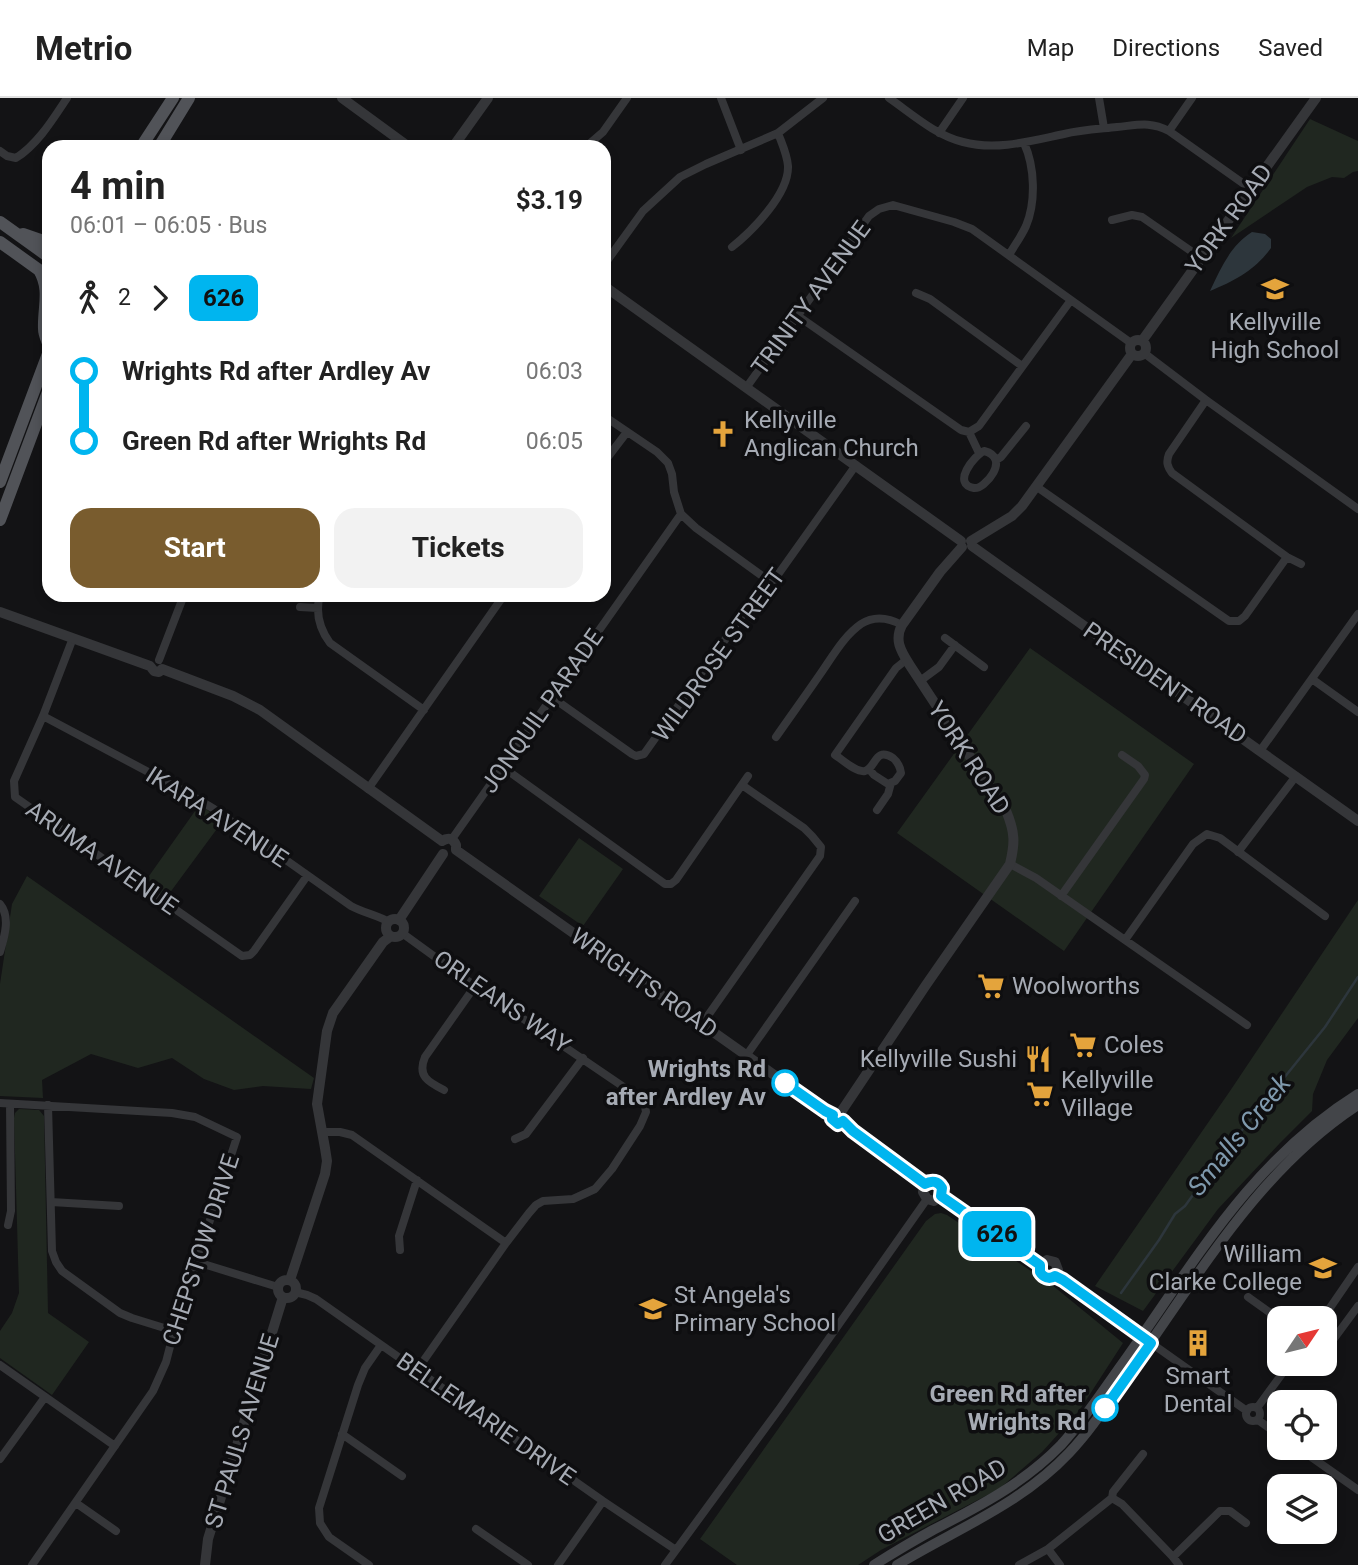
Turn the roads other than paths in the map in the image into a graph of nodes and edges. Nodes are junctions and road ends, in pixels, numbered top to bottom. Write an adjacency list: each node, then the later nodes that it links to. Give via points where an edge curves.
1 (67, 98): 25 (street, via 33,144 16,158)
2 (173, 98): 18 (main road)
3 (189, 98): 19 (main road)
4 (342, 98): 20 (street)
5 (488, 98): 21 (street)
6 (627, 98): 22 (street)
7 (721, 98): 24 (street)
8 (823, 98): 16 (street)
9 (889, 98): 17 (street)
10 (963, 98): 17 (street)
11 (1099, 98): 14 (street)
12 (1192, 98): 15 (street)
13 (1315, 98): 26 (street, YORK ROAD)
14 (1104, 128): 15 (street, via 1149,124); 23 (street)
15 (1169, 131): 26 (street)
16 (778, 134): 24 (street); 32 (street, via 787,157 787,178 751,231)
17 (939, 134): 23 (street, via 971,144)
18 (146, 140)
19 (163, 140)
20 (399, 140)
21 (458, 140)
22 (594, 140)
23 (1024, 143): 35 (street, via 1031,169 1032,205)
24 (741, 150): 34 (street, via 680,177 643,211)
25 (0, 151)
26 (1251, 189): 36 (street, YORK ROAD)
27 (1112, 220): 36 (street, via 1142,217)
28 (0, 222): 29 (main road)
29 (16, 233): 30 (main road); 33 (main road)
30 (42, 240)
31 (0, 242): 37 (main road)
32 (732, 247)
33 (42, 252)
34 (611, 255)
35 (1009, 255): 40 (street, TRINITY AVENUE); 41 (street, TRINITY AVENUE, via 963,224 886,206 869,216)
36 (1201, 258): 42 (street, YORK ROAD)
37 (42, 273)
38 (611, 291): 47 (street, PRESIDENT ROAD)
39 (916, 293): 45 (street)
40 (1071, 300): 43 (street, TRINITY AVENUE); 45 (street)
41 (798, 316): 47 (street, TRINITY AVENUE); 52 (street, via 961,430)
42 (1142, 341): 43 (street, via 1137,340); 44 (street)
43 (1131, 349): 44 (street, via 1139,356); 59 (street)
44 (1144, 353): 48 (street)
45 (1022, 366): 52 (street)
46 (42, 370): 58 (main road)
47 (746, 388): 57 (street, PRESIDENT ROAD)
48 (1206, 400): 60 (street); 64 (street, via 1163,465)
49 (42, 408): 62 (main road)
50 (611, 421): 53 (street)
51 (1026, 426): 56 (street)
52 (972, 431): 55 (street)
53 (626, 432): 54 (street); 61 (street, via 668,463)
54 (611, 452)
55 (982, 452): 56 (street); 56 (street, via 964,477 974,488 984,485)
56 (996, 460)
57 (856, 465): 63 (street, PRESIDENT ROAD); 66 (street, WILDROSE STREET)
58 (0, 482)
59 (1037, 486): 63 (street, via 1012,516); 64 (street, via 1237,625)
60 (1358, 509)
61 (681, 514): 66 (street); 83 (street, JONQUIL PARADE)
62 (0, 520)
63 (966, 544): 74 (street); 88 (street, PRESIDENT ROAD)
64 (1287, 557): 65 (street)
65 (1301, 564)
66 (772, 583): 83 (street, WILDROSE STREET, via 744,613 641,756)
67 (181, 602): 79 (street)
68 (318, 602): 71 (street)
69 (500, 602): 84 (street)
70 (300, 607): 71 (street)
71 (317, 608): 84 (street, via 330,643)
72 (0, 612): 75 (street, WRIGHTS ROAD)
73 (1358, 614): 81 (street)
74 (902, 625): 78 (street, YORK ROAD, via 898,643); 87 (street, via 876,618 862,623 840,646)
75 (73, 638): 79 (street, WRIGHTS ROAD); 86 (street, ARUMA AVENUE)
76 (945, 638): 77 (street)
77 (956, 645): 80 (street); 82 (street, via 940,667)
78 (906, 660): 82 (street, YORK ROAD); 91 (street, via 835,755 858,770)
79 (157, 665): 94 (street, WRIGHTS ROAD, via 260,710)
80 (985, 667)
81 (1312, 679): 85 (street); 88 (street)
82 (920, 681): 99 (street, YORK ROAD, via 1007,813 1014,831)
83 (553, 698): 90 (street, JONQUIL PARADE)
84 (424, 710): 94 (street)
85 (1358, 712)
86 (43, 716): 100 (street, IKARA AVENUE, via 214,809); 100 (street, ARUMA AVENUE, via 14,781 15,797 236,954 246,956 254,951)
87 (776, 737)
88 (1260, 751): 92 (street, PRESIDENT ROAD)
89 (1122, 755): 101 (street, via 1145,775)
90 (504, 768): 97 (street, JONQUIL PARADE); 111 (street, via 665,884 676,880 745,780 821,847 820,856)
91 (869, 769): 93 (street); 93 (street, via 880,756 890,756 901,767)
92 (1296, 776): 96 (street, PRESIDENT ROAD); 98 (street)
93 (891, 783): 95 (street)
94 (368, 789): 97 (street, WRIGHTS ROAD)
95 (877, 810)
96 (1358, 821)
97 (450, 843): 105 (street, via 439,848 443,854); 111 (street, WRIGHTS ROAD)
98 (1238, 852): 104 (street); 108 (street, via 1207,834 1193,844)
99 (1010, 864): 101 (street); 121 (street, YORK ROAD)
100 (307, 876): 105 (street, IKARA AVENUE, via 364,913)
101 (1061, 896): 108 (street)
102 (855, 901): 113 (street)
103 (0, 904): 109 (street, via 6,918)
104 (1325, 916)
105 (394, 921): 106 (street, via 404,926); 107 (street, via 387,929)
106 (402, 933): 107 (street); 110 (street, ORLEANS WAY)
107 (391, 936): 122 (street, via 333,1013 317,1104)
108 (1125, 940): 112 (street)
109 (0, 952)
110 (475, 986): 114 (street, ORLEANS WAY); 115 (street, via 421,1067 422,1074)
111 (702, 1024): 113 (street, WRIGHTS ROAD)
112 (1247, 1025)
113 (746, 1056): 121 (street, WRIGHTS ROAD)
114 (583, 1058): 123 (street, via 526,1134); 131 (street, ORLEANS WAY, via 634,1094 646,1112 612,1170 595,1189 573,1199 536,1205)
115 (444, 1090)
116 (1358, 1094): 145 (main road, GREEN ROAD, via 1302,1135 1244,1193 1211,1236)
117 (0, 1103): 118 (street, CHEPSTOW DRIVE)
118 (10, 1104): 119 (street, CHEPSTOW DRIVE); 130 (street)
119 (48, 1105): 128 (street); 133 (street, CHEPSTOW DRIVE, via 172,1112 237,1137)
120 (1358, 1105): 145 (main road, GREEN ROAD, via 1310,1142 1253,1200)
121 (839, 1116): 125 (street, WRIGHTS ROAD)
122 (322, 1132): 124 (street, via 352,1135); 135 (street, via 325,1174)
123 (515, 1139)
124 (417, 1180): 131 (street); 132 (street, via 399,1236)
125 (925, 1184): 126 (street, via 937,1182); 127 (street)
126 (941, 1196): 127 (street); 145 (street, via 1040,1265 1047,1260 1055,1262 1055,1276)
127 (927, 1199): 169 (street)
128 (51, 1202): 129 (street); 143 (street, via 52,1251 62,1271 120,1313)
129 (119, 1206)
130 (8, 1225)
131 (506, 1242): 148 (street, ORLEANS WAY)
132 (400, 1250)
133 (197, 1262): 136 (street); 143 (street, CHEPSTOW DRIVE)
134 (1358, 1267): 140 (street)
135 (290, 1280): 136 (street); 137 (street)
136 (278, 1287): 138 (street)
137 (295, 1292): 138 (street); 146 (street, BELLEMARIE DRIVE, via 316,1299)
138 (283, 1297): 172 (street, ST PAULS AVENUE, via 208,1539)
139 (1248, 1297): 142 (street)
140 (1331, 1306)
141 (1358, 1306): 144 (street)
142 (1267, 1310)
143 (174, 1331): 156 (street, CHEPSTOW DRIVE, via 153,1391)
144 (1337, 1335)
145 (1146, 1340): 152 (street); 177 (main road, GREEN ROAD, via 1084,1418 1035,1469 1004,1492); 178 (main road, GREEN ROAD, via 1092,1426 1051,1471 1009,1503)
146 (382, 1345): 148 (street, BELLEMARIE DRIVE); 155 (street, via 365,1367)
147 (0, 1365): 150 (street)
148 (417, 1370): 163 (street, BELLEMARIE DRIVE)
149 (1280, 1376): 151 (street)
150 (45, 1397): 156 (street); 158 (street)
151 (1257, 1408): 152 (street); 153 (street)
152 (1247, 1411): 153 (street, via 1250,1420)
153 (1258, 1420): 154 (street)
154 (1267, 1426)
155 (342, 1434): 160 (street); 173 (street, via 318,1508 320,1524 329,1537)
156 (115, 1446): 164 (street, CHEPSTOW DRIVE)
157 (1143, 1454): 162 (street)
158 (0, 1459)
159 (1315, 1460): 161 (street)
160 (401, 1476)
161 (1358, 1490)
162 (1112, 1498): 168 (street); 170 (street)
163 (603, 1501): 169 (street, BELLEMARIE DRIVE); 175 (street)
164 (76, 1503): 167 (street); 171 (street, CHEPSTOW DRIVE)
165 (1246, 1522): 170 (street, via 1230,1511 1220,1511)
166 (477, 1529): 174 (street)
167 (116, 1531)
168 (1048, 1549): 179 (street); 180 (street)
169 (676, 1550): 176 (street)
170 (1173, 1557): 181 (street)
171 (32, 1565)
172 (205, 1565)
173 (369, 1565)
174 (528, 1565)
175 (558, 1565)
176 (665, 1565)
177 (874, 1565)
178 (897, 1565)
179 (1019, 1565)
180 (1060, 1565)
181 (1179, 1565)

